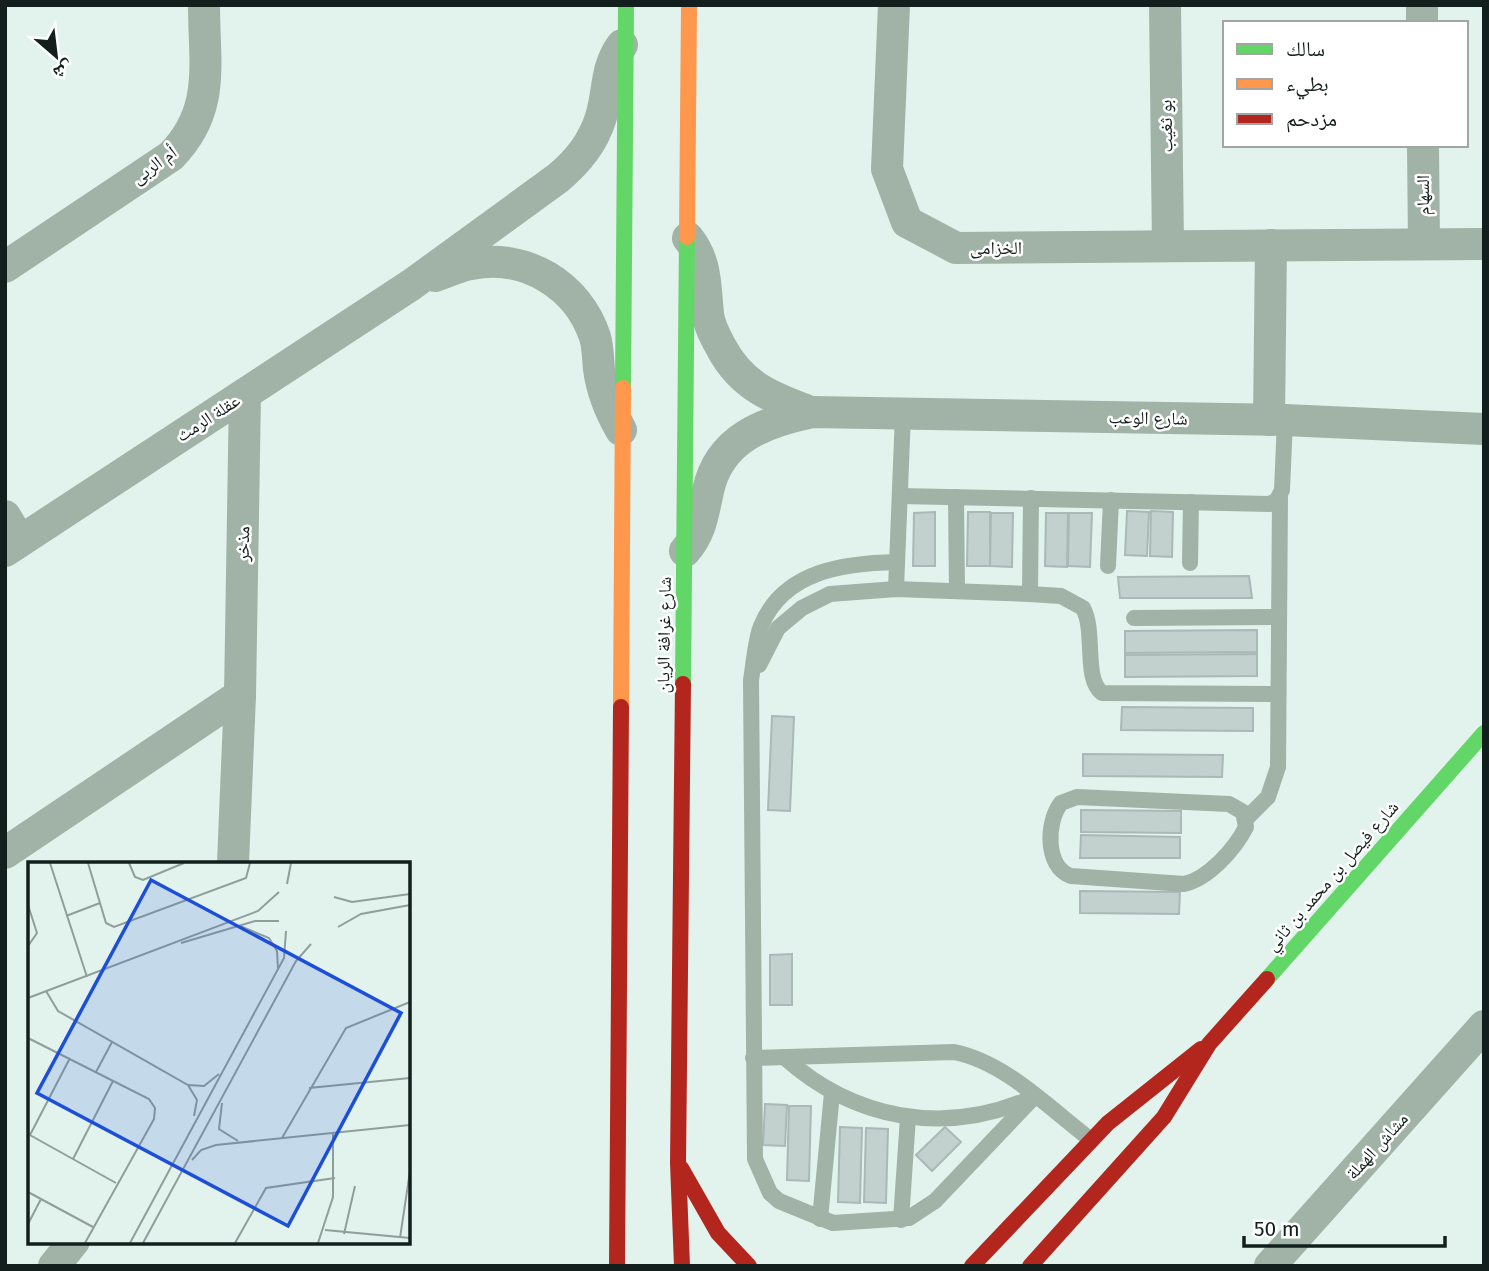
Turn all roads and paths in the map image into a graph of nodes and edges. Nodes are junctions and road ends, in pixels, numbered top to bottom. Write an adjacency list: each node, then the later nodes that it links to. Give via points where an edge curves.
1 (204, 5): 13 (street, أم الربى, via 203,108 189,135 171,156)
2 (626, 5): 6 (main road)
3 (689, 5): 8 (main road, شارع غرافة الريان)
4 (894, 5): 12 (street, الخزامى, via 887,169 907,222 956,248)
5 (1165, 5): 12 (street, بو ثغيب)
6 (625, 41): 14 (street, عقلة الرمث, via 609,69 602,115 578,160 533,199 454,250); 20 (main road)
7 (1423, 147): 9 (street, السهام)
8 (687, 237): 16 (street, شارع الوعب, via 705,268 708,316 731,366 771,398); 28 (main road, شارع غرافة الريان)
9 (1424, 244): 10 (street, الخزامى); 11 (street, الخزامى)
10 (1484, 244)
11 (1271, 245): 12 (street, الخزامى); 18 (street)
12 (1168, 246)
13 (5, 267)
14 (411, 285): 15 (street, عقلة الرمث); 20 (street, عقلة الرمث, via 470,264 494,261 518,264 556,282 571,295 591,328 608,408)
15 (245, 394): 27 (street, عقلة الرمث); 39 (street, مذخر)
16 (812, 412): 17 (street, شارع الوعب); 28 (street, شارع الوعب, via 775,419 733,444 713,473 701,526)
17 (903, 414): 18 (street, شارع الوعب); 21 (lane)
18 (1277, 420): 19 (street, شارع الوعب); 22 (lane)
19 (1484, 429)
20 (621, 430): 57 (main road)
21 (900, 496): 23 (lane); 29 (lane)
22 (1280, 496): 26 (lane, via 1270,504); 35 (lane)
23 (956, 497): 24 (lane); 33 (lane)
24 (1031, 498): 25 (lane); 34 (lane)
25 (1111, 500): 26 (lane); 31 (lane)
26 (1191, 502): 30 (lane)
27 (10, 536)
28 (685, 552): 52 (main road, شارع غرافة الريان)
29 (897, 562): 32 (lane); 37 (lane, via 828,568 801,581 778,601 761,626)
30 (1190, 563)
31 (1108, 566)
32 (896, 589): 33 (lane); 37 (lane, via 830,594 802,608 778,628)
33 (957, 591): 34 (lane)
34 (1030, 594): 38 (lane, via 1061,596 1083,608 1091,632 1092,680 1102,693)
35 (1279, 617): 36 (lane); 38 (lane)
36 (1133, 618)
37 (751, 680): 46 (lane)
38 (1278, 694): 41 (lane, via 1275,783)
39 (240, 695): 42 (street); 43 (street, مذخر)
40 (1484, 733): 45 (main road, شارع فيصل بن محمد بن ثاني)
41 (1246, 819): 41 (lane, via 1228,804 1069,798 1056,809 1052,859 1071,876 1184,884 1209,871 1242,834)
42 (5, 853)
43 (233, 862)
44 (1484, 1026): 62 (street, مشاش الهملة)
45 (1209, 1044): 51 (main road, شارع فيصل بن محمد بن ثاني, via 1138,1095); 51 (main road, شارع فيصل بن محمد بن ثاني, via 1164,1117)
46 (753, 1058): 47 (lane); 53 (lane, via 758,1171 779,1202)
47 (784, 1058): 48 (lane); 49 (lane, via 954,1052 993,1065)
48 (832, 1093): 50 (lane); 53 (lane)
49 (1034, 1097): 50 (lane, via 973,1116); 51 (lane); 54 (lane, via 935,1201 919,1214)
50 (908, 1117): 54 (lane)
51 (1104, 1154): 60 (main road, شارع فيصل بن محمد بن ثاني); 61 (main road, شارع فيصل بن محمد بن ثاني)
52 (678, 1163): 58 (main road, شارع غرافة الريان); 59 (main road, via 731,1251)
53 (820, 1219): 54 (lane, via 847,1224)
54 (901, 1220)
55 (72, 1243): 56 (street)
56 (54, 1266)
57 (617, 1266)
58 (682, 1266)
59 (750, 1266)
60 (972, 1266)
61 (1030, 1266)
62 (1270, 1266)

